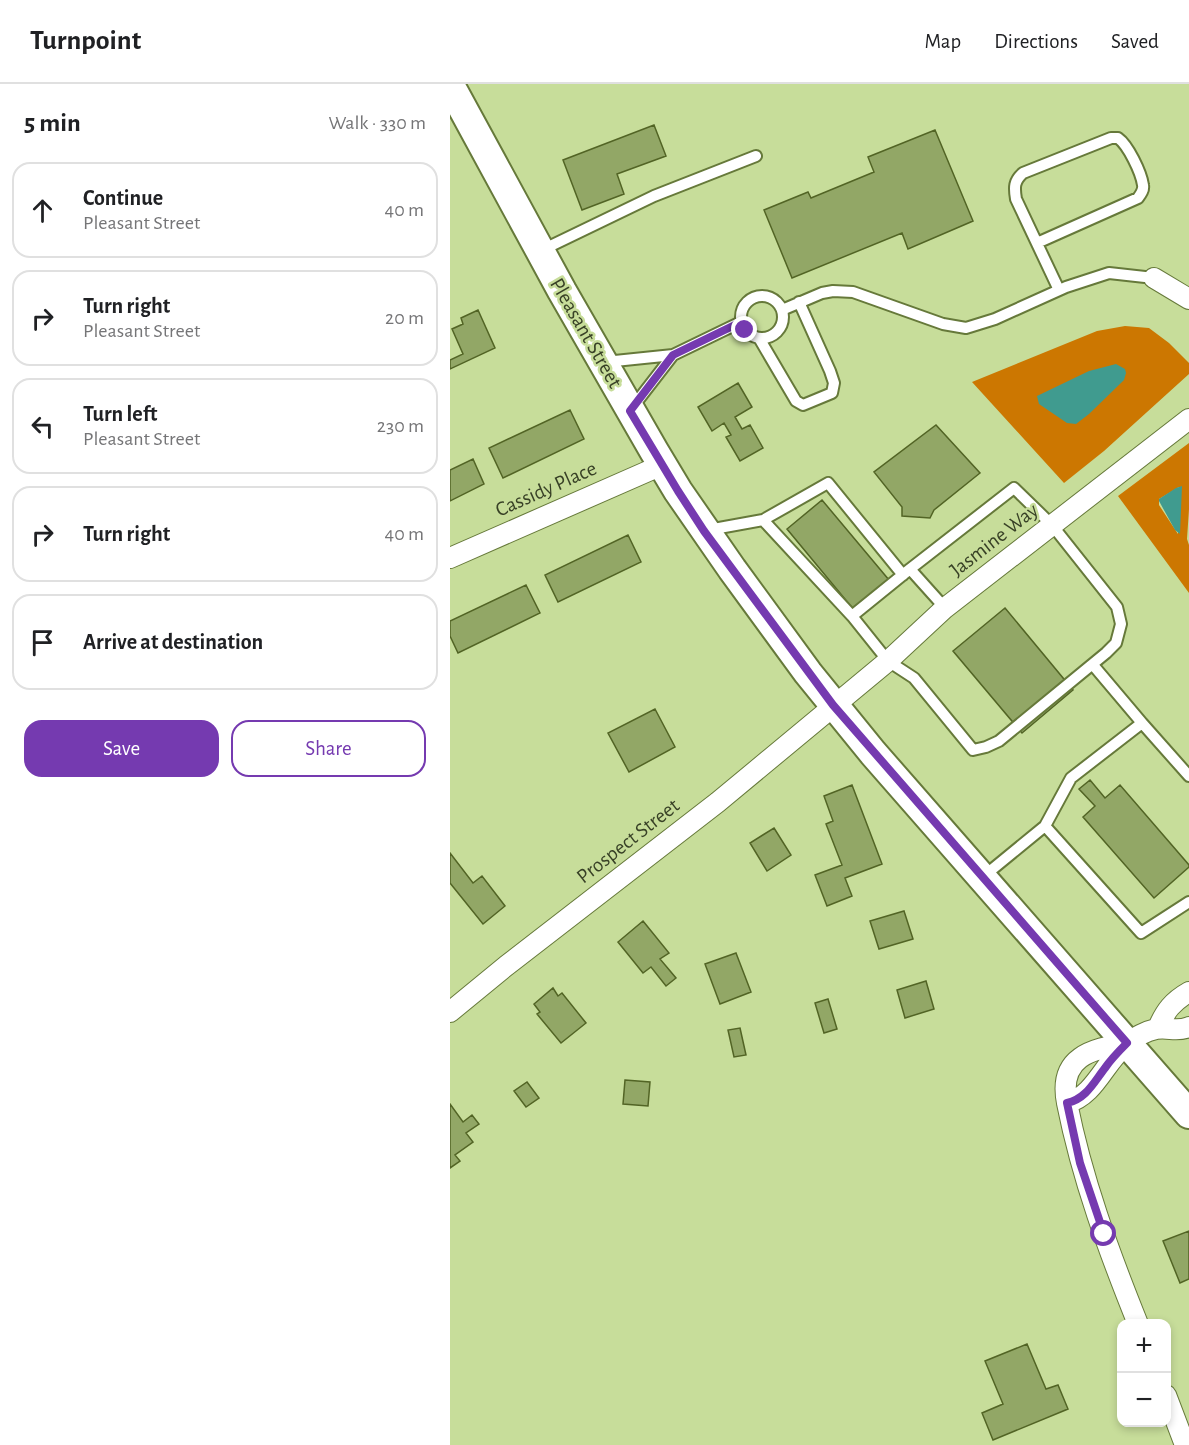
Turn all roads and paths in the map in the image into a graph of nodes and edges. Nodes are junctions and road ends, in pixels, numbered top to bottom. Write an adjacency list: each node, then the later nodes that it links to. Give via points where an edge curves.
1 (450, 85): 2 (main road, Pleasant Street)
2 (457, 116): 5 (main road, Pleasant Street)
3 (756, 156): 5 (lane, via 654,196)
4 (1037, 243): 4 (lane, via 1016,199 1016,179 1111,138 1126,144 1143,186 1142,194); 7 (lane)
5 (540, 251): 14 (main road, Pleasant Street)
6 (1154, 278): 7 (lane, via 1109,273); 8 (street)
7 (1059, 290): 9 (lane, via 966,328 943,324 853,292 832,291)
8 (1189, 299)
9 (799, 302): 10 (lane); 12 (lane, via 830,371 832,393 803,405 796,401)
10 (782, 310): 11 (lane, via 776,301 756,297 747,303); 12 (lane, via 783,321 778,331)
11 (741, 322): 12 (lane, via 751,336); 13 (lane)
12 (759, 338)
13 (673, 355): 14 (lane); 15 (lane)
14 (603, 363): 15 (main road, Pleasant Street)
15 (630, 411): 17 (main road, Pleasant Street)
16 (1189, 419): 19 (street, Jasmine Way)
17 (662, 465): 20 (main road, Pleasant Street); 21 (street, Cassidy Place)
18 (764, 520): 20 (lane); 22 (lane, via 828,483); 24 (lane)
19 (1052, 525): 22 (lane, via 1014,488); 23 (street, Jasmine Way); 26 (lane, via 1116,607 1120,624 1116,643)
20 (704, 531): 27 (main road, Pleasant Street)
21 (450, 558)
22 (907, 572): 23 (lane); 24 (lane)
23 (945, 608): 25 (street, Jasmine Way)
24 (852, 616): 25 (lane)
25 (888, 661): 26 (lane, via 914,678 973,750 999,741); 27 (street, Jasmine Way)
26 (1093, 664): 28 (lane)
27 (833, 705): 31 (main road, Pleasant Street); 34 (street, Prospect Street, via 718,802)
28 (1142, 723): 29 (lane); 30 (lane, via 1071,778)
29 (1189, 776)
30 (1045, 826): 31 (lane); 32 (lane, via 1141,933)
31 (982, 878): 37 (main road, Pleasant Street)
32 (1189, 902)
33 (1189, 992): 36 (street, via 1175,1000)
34 (450, 1012)
35 (1189, 1027): 36 (street)
36 (1158, 1028): 37 (street)
37 (1127, 1043): 38 (street, via 1077,1101); 38 (street, via 1088,1052 1078,1059 1068,1075); 39 (main road, Pleasant Street)
38 (1067, 1103): 40 (street, via 1080,1163)
39 (1189, 1114)
40 (1136, 1319)
41 (1171, 1406): 42 (street)
42 (1185, 1445)

